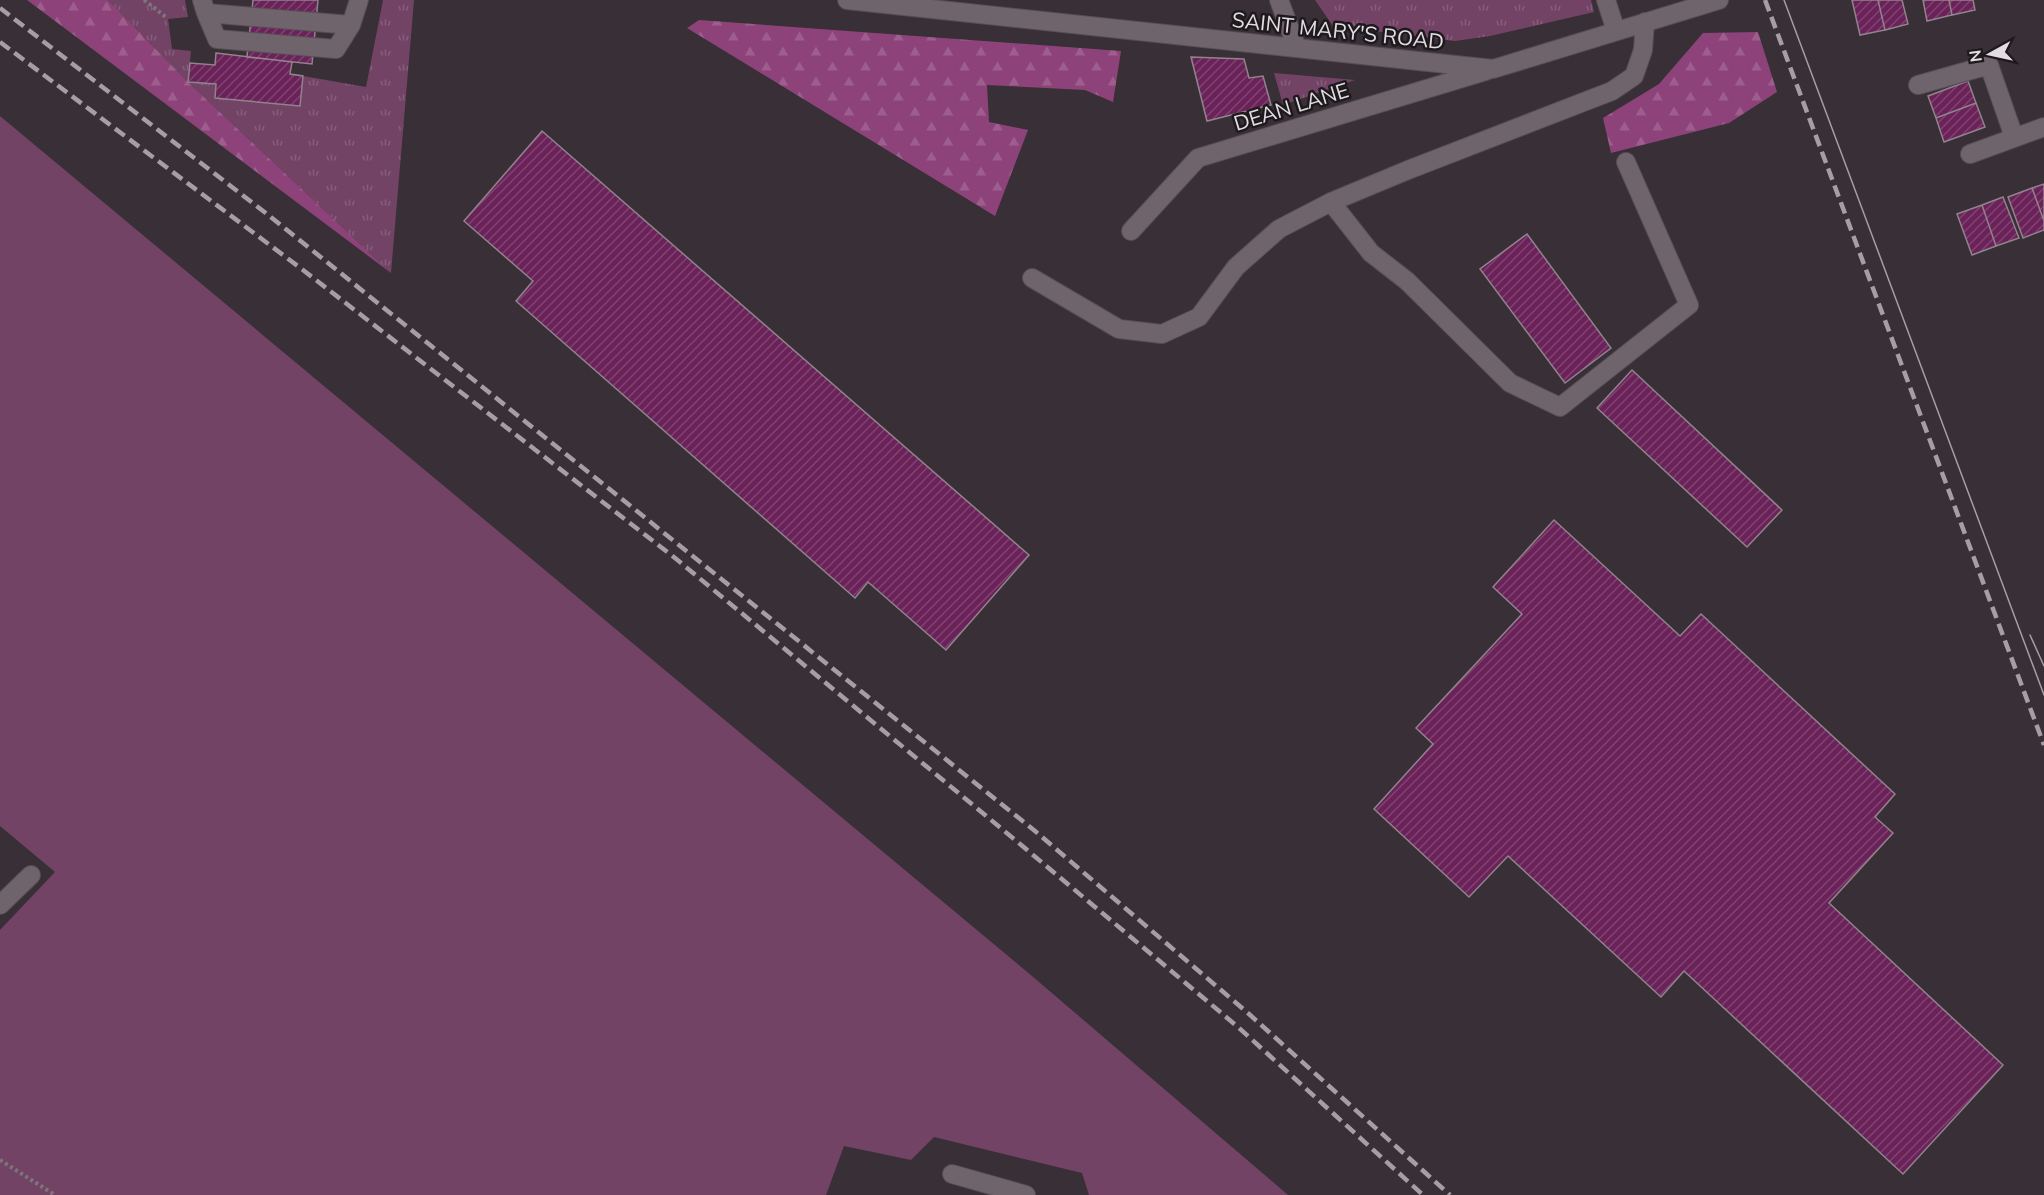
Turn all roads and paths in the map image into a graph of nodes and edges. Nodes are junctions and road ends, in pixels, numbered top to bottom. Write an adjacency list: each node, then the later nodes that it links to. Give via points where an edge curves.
1 (144, 0): 8 (path)
2 (359, 0): 10 (street)
3 (847, 0): 12 (street, SAINT MARY'S ROAD)
4 (1279, 0): 12 (street)
5 (1606, 0): 11 (street)
6 (1713, 2): 9 (street, SAINT MARY'S ROAD)
7 (204, 7): 10 (street); 10 (street, via 216,39 336,49)
8 (167, 18)
9 (1645, 22): 11 (street, SAINT MARY'S ROAD); 19 (street, via 1634,76 1612,91)
10 (351, 25)
11 (1616, 31): 13 (street, SAINT MARY'S ROAD)
12 (1298, 48): 13 (street, SAINT MARY'S ROAD)
13 (1493, 69): 20 (street, DEAN LANE, via 1198,158)
14 (1918, 85): 16 (street, via 1989,65)
15 (2044, 126): 16 (street)
16 (2014, 137): 17 (street)
17 (1970, 154)
18 (1626, 162): 19 (street, via 1689,305 1560,407 1510,383 1407,281 1371,253)
19 (1331, 202): 21 (street, via 1279,229 1236,267 1199,317 1162,334 1119,329)
20 (1131, 231)
21 (1032, 278)
22 (31, 875): 23 (street)
23 (0, 905)
24 (0, 1160): 26 (path)
25 (952, 1174): 27 (street)
26 (55, 1195)
27 (1026, 1195)

